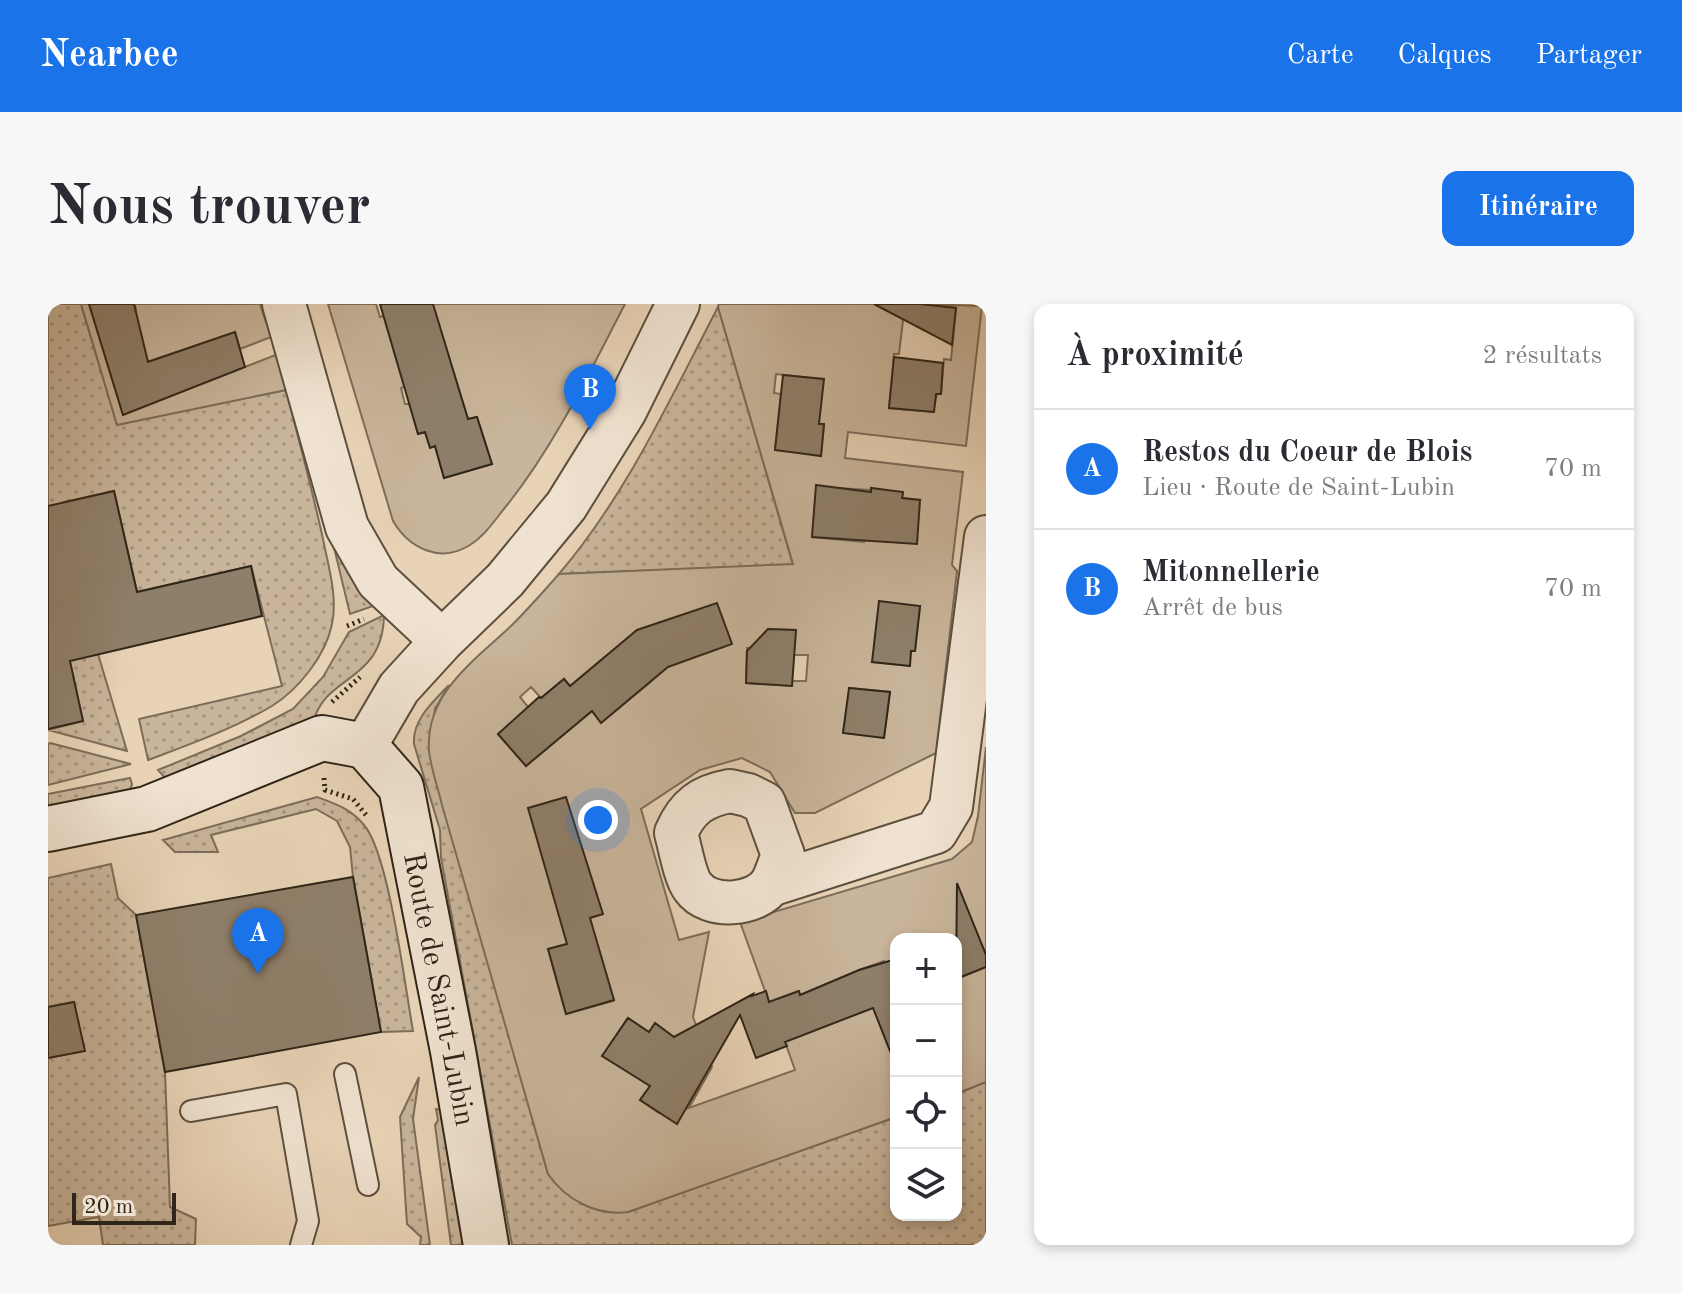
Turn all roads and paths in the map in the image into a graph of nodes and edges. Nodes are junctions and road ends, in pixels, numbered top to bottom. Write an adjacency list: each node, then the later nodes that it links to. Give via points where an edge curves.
1 (284, 304): 4 (street, via 347,527 378,581)
2 (678, 304): 4 (street, via 625,411 566,506 505,580)
3 (986, 537): 7 (street, via 951,807 936,832)
4 (442, 641): 5 (street, via 399,688)
5 (365, 746): 6 (street, via 322,738 147,809); 12 (street, Route de Saint-Lubin, via 401,787)
6 (48, 829)
7 (770, 885)
8 (345, 1074): 10 (lane)
9 (191, 1111): 11 (lane, via 286,1094 308,1221)
10 (368, 1185)
11 (301, 1245)
12 (486, 1245)

